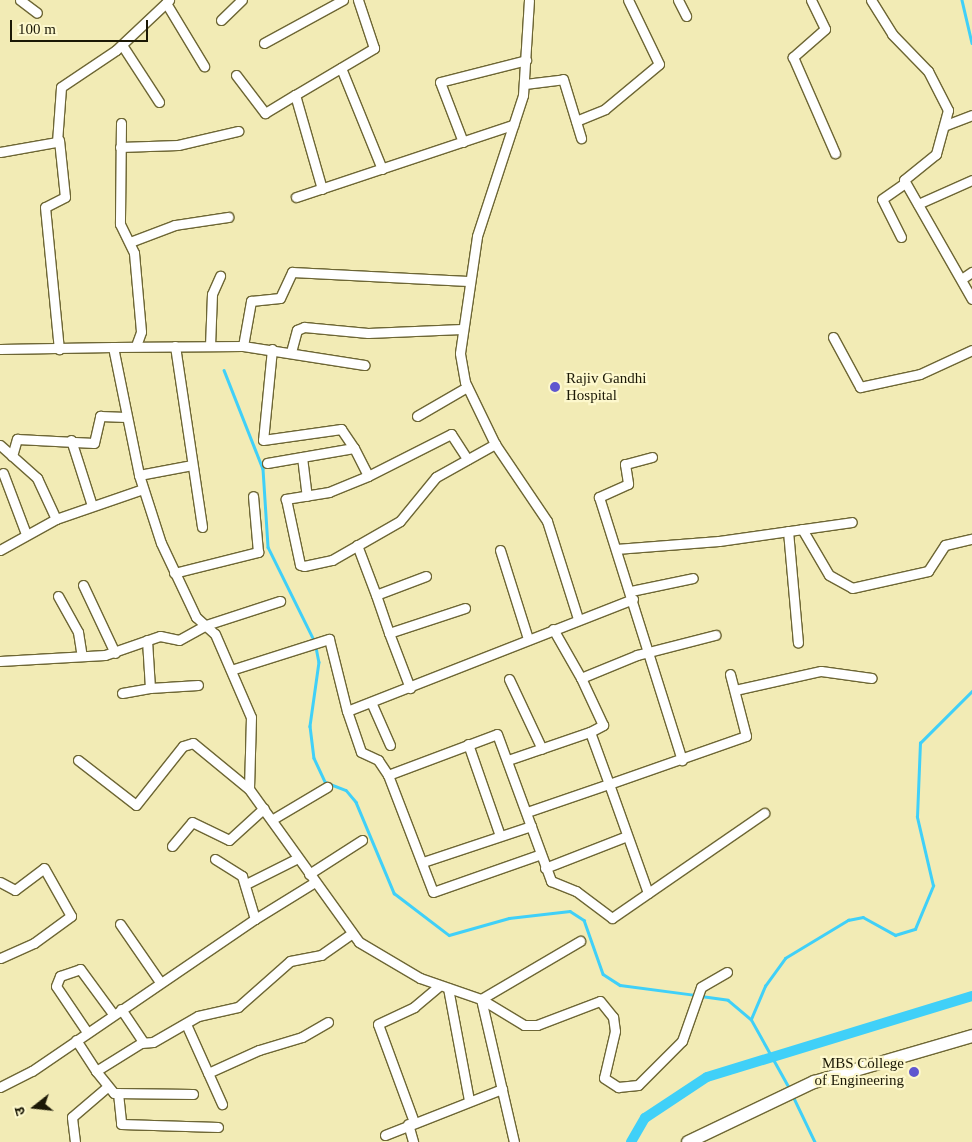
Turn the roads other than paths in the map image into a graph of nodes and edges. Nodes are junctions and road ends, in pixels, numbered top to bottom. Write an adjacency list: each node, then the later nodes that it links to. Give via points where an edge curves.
1 (20, 0): 11 (street)
2 (342, 0): 14 (street)
3 (358, 0): 18 (street, via 374,48)
4 (528, 0): 16 (street)
5 (628, 0): 24 (street, via 658,64 605,109)
6 (678, 0): 12 (street)
7 (811, 0): 34 (street, via 825,29 793,57)
8 (871, 0): 27 (street, via 892,34 932,78 948,110)
9 (167, 2): 15 (street); 17 (street)
10 (237, 2): 13 (street)
11 (37, 13)
12 (686, 16)
13 (221, 20)
14 (264, 43)
15 (122, 46): 22 (street); 30 (street, via 61,87)
16 (526, 60): 20 (street); 31 (street, via 440,82)
17 (204, 66)
18 (341, 68): 21 (street); 35 (street)
19 (236, 75): 21 (street, via 264,113)
20 (525, 84): 24 (street, via 563,79); 26 (street)
21 (295, 95): 38 (street)
22 (159, 102)
23 (972, 115): 27 (street)
24 (576, 121): 29 (street)
25 (120, 123): 32 (street)
26 (514, 125): 31 (street); 47 (street, via 477,236)
27 (946, 125): 37 (street, via 936,154 905,177)
28 (238, 130): 32 (street, via 178,146)
29 (581, 138)
30 (58, 140): 33 (street); 57 (street, via 65,197 45,207)
31 (463, 142): 35 (street)
32 (120, 148): 43 (street, via 120,224)
33 (0, 152)
34 (835, 153)
35 (382, 169): 38 (street)
36 (972, 180): 40 (street)
37 (904, 183): 40 (street); 42 (street, via 882,199)
38 (322, 189): 39 (street)
39 (296, 197)
40 (918, 204): 46 (street)
41 (228, 217): 43 (street, via 175,225)
42 (901, 238)
43 (130, 242): 51 (street, via 141,332)
44 (972, 272): 46 (street)
45 (220, 276): 53 (street, via 212,294)
46 (963, 278): 48 (street)
47 (468, 281): 49 (street); 54 (street, via 292,272 280,298 251,301)
48 (972, 299)
49 (462, 329): 60 (street, via 368,334 304,327 296,330); 62 (street, via 460,362)
50 (834, 337): 59 (street, via 860,387 920,374)
51 (136, 346): 52 (street); 55 (street)
52 (175, 346): 53 (street); 74 (street)
53 (215, 346): 54 (street)
54 (243, 346): 58 (street)
55 (113, 347): 57 (street); 64 (street)
56 (0, 349): 57 (street)
57 (59, 349)
58 (272, 349): 60 (street); 68 (street, via 264,440 341,429)
59 (972, 350)
60 (290, 352): 61 (street)
61 (365, 365)
62 (467, 387): 63 (street); 66 (street)
63 (417, 416)
64 (126, 417): 65 (street, via 100,416 97,441); 76 (street)
65 (71, 440): 69 (street, via 17,439); 81 (street)
66 (495, 444): 72 (street); 102 (street, via 547,520)
67 (0, 445): 69 (street)
68 (354, 448): 70 (street); 77 (street)
69 (12, 456): 82 (street, via 37,478)
70 (302, 457): 73 (street); 80 (street)
71 (652, 457): 90 (street, via 625,464 628,484 599,494)
72 (467, 460): 77 (street, via 451,434); 89 (street, via 436,477 407,515)
73 (267, 462)
74 (192, 465): 76 (street); 84 (street)
75 (3, 473): 87 (street)
76 (139, 475): 78 (street)
77 (368, 476): 80 (street)
78 (143, 489): 81 (street); 93 (street)
79 (253, 496): 93 (street, via 258,552)
80 (307, 496): 89 (street, via 285,502 300,566 332,560)
81 (92, 506): 82 (street)
82 (56, 519): 87 (street)
83 (852, 522): 85 (street)
84 (202, 527)
85 (802, 529): 86 (street); 88 (street, via 829,576 852,588 928,571 945,545)
86 (788, 531): 90 (street); 109 (street)
87 (26, 534): 91 (street)
88 (972, 539)
89 (357, 545): 97 (street)
90 (616, 548): 98 (street)
91 (0, 550)
92 (500, 550): 107 (street)
93 (174, 573): 103 (street, via 196,617)
94 (426, 576): 97 (street)
95 (693, 578): 98 (street)
96 (83, 585): 111 (street)
97 (376, 595): 105 (street)
98 (632, 595): 102 (street); 110 (street)
99 (58, 596): 112 (street, via 78,632)
100 (280, 601): 103 (street)
101 (465, 608): 105 (street)
102 (578, 619): 104 (street)
103 (206, 625): 108 (street, via 179,640 162,636); 114 (street, via 215,634)
104 (554, 629): 107 (street); 116 (street)
105 (389, 633): 121 (street)
106 (715, 635): 110 (street)
107 (528, 639): 121 (street)
108 (147, 640): 111 (street); 120 (street)
109 (798, 643)
110 (648, 651): 116 (street); 132 (street)
111 (115, 653): 112 (street)
112 (82, 656): 113 (street)
113 (8, 660)
114 (231, 670): 125 (street, via 329,639); 136 (street, via 253,722)
115 (730, 674): 122 (street)
116 (581, 678): 126 (street, via 603,725)
117 (872, 678): 122 (street, via 821,671)
118 (509, 679): 129 (street)
119 (198, 685): 120 (street)
120 (150, 688): 123 (street)
121 (410, 688): 124 (street)
122 (735, 690): 132 (street, via 746,736)
123 (122, 693)
124 (371, 702): 125 (street); 128 (street)
125 (346, 711): 133 (street, via 361,752 378,760)
126 (590, 732): 129 (street); 134 (street)
127 (468, 744): 131 (street, via 497,734); 133 (street); 142 (street)
128 (390, 745)
129 (542, 748): 131 (street)
130 (78, 760): 136 (street, via 136,804 183,746 192,743)
131 (508, 760): 138 (street)
132 (682, 760): 134 (street)
133 (388, 775): 149 (street)
134 (609, 784): 138 (street); 143 (street)
135 (328, 787): 140 (street)
136 (249, 790): 137 (street)
137 (264, 808): 140 (street); 145 (street, via 229,840 192,822)
138 (527, 812): 141 (street)
139 (764, 813): 155 (street)
140 (273, 819): 147 (street)
141 (530, 826): 142 (street); 146 (street)
142 (500, 836): 149 (street)
143 (627, 836): 150 (street); 155 (street)
144 (362, 840): 151 (street)
145 (172, 846)
146 (540, 854): 149 (street, via 435,892); 150 (street)
147 (298, 858): 151 (street); 154 (street)
148 (216, 859): 154 (street, via 235,870)
149 (422, 862)
150 (545, 868): 155 (street, via 551,881 576,891 612,918)
151 (309, 874): 153 (street)
152 (0, 882): 160 (street, via 15,890 44,868 71,916 34,943)
153 (315, 882): 156 (street); 158 (street)
154 (246, 884): 156 (street)
155 (648, 893)
156 (255, 919): 162 (street)
157 (120, 924): 162 (street)
158 (351, 934): 163 (street); 167 (street, via 321,956 290,961 238,1007)
159 (580, 941): 164 (street)
160 (0, 958)
161 (727, 972): 164 (street, via 701,987 682,1041 643,1081 626,1088 604,1078 615,1031 613,1018 600,1001 530,1025)
162 (160, 982): 165 (street)
163 (443, 987): 164 (street); 179 (street); 181 (street, via 414,1007 378,1024)
164 (481, 999): 176 (street)
165 (117, 1012): 168 (street); 168 (street, via 80,969 60,976 56,986); 171 (street)
166 (328, 1022): 173 (street, via 302,1037 259,1050)
167 (186, 1024): 171 (street, via 153,1042); 173 (street)
168 (87, 1032): 170 (street)
169 (972, 1036): 187 (street, via 814,1082)
170 (76, 1040): 172 (street); 174 (street)
171 (143, 1042): 172 (street)
172 (96, 1071): 175 (street)
173 (208, 1073): 180 (street)
174 (0, 1087)
175 (107, 1087): 177 (street); 184 (street, via 72,1117)
176 (502, 1090): 179 (street); 186 (street)
177 (118, 1093): 178 (street); 182 (street, via 121,1124)
178 (193, 1094)
179 (469, 1100): 181 (street)
180 (222, 1104)
181 (411, 1123): 183 (street); 185 (street)
182 (218, 1127)
183 (385, 1135)
184 (75, 1142)
185 (413, 1142)
186 (514, 1142)
187 (688, 1142)

